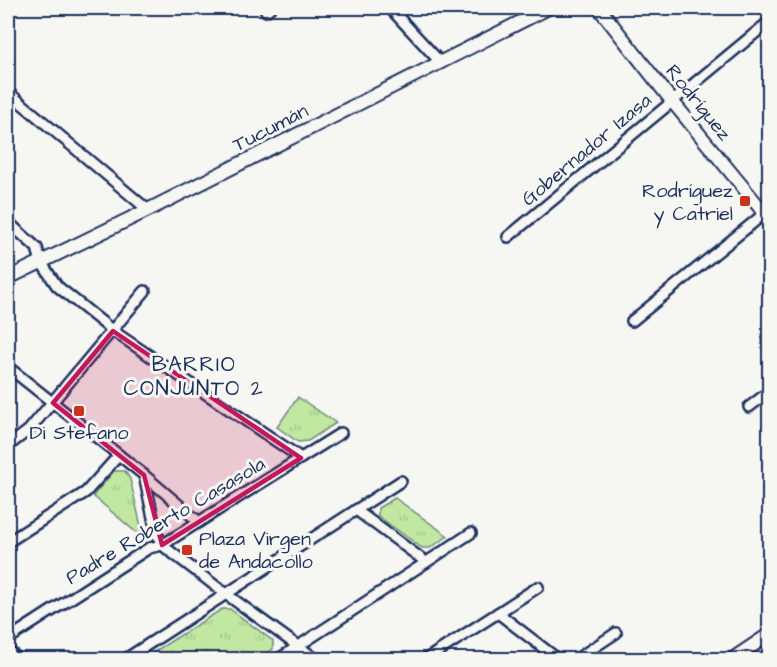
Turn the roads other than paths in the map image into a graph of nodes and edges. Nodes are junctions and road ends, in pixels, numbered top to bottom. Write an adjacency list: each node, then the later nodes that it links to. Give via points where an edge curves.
1 (390, 8): 5 (street)
2 (548, 8): 5 (main road, Tucumán)
3 (599, 8): 7 (main road, Rodríguez)
4 (770, 21): 7 (street, Gobernador Izasa)
5 (441, 63): 8 (main road, Tucumán)
6 (8, 92): 8 (street)
7 (672, 101): 9 (main road, Rodríguez); 11 (street, Gobernador Izasa)
8 (148, 210): 12 (main road, Tucumán)
9 (768, 214): 15 (street)
10 (8, 222): 12 (street, via 37,248)
11 (508, 237)
12 (41, 262): 13 (main road, Tucumán); 16 (street, via 57,286)
13 (8, 278)
14 (145, 291): 16 (street)
15 (632, 321)
16 (113, 330): 19 (street); 24 (street)
17 (8, 367): 19 (street)
18 (770, 391): 20 (street)
19 (53, 403): 22 (street); 23 (street)
20 (749, 407)
21 (341, 433): 24 (street, Padre Roberto Casasola)
22 (8, 446)
23 (119, 455): 25 (street); 30 (street, via 86,492)
24 (301, 458): 28 (street, Padre Roberto Casasola)
25 (144, 475): 28 (street); 31 (street)
26 (401, 481): 27 (street)
27 (356, 510): 32 (street); 34 (street)
28 (199, 522): 31 (street, Padre Roberto Casasola)
29 (471, 533): 32 (street)
30 (8, 542)
31 (162, 545): 34 (street); 38 (street, Padre Roberto Casasola, via 149,548)
32 (426, 562): 39 (street)
33 (538, 587): 35 (street)
34 (226, 594): 39 (street); 42 (street)
35 (498, 613): 45 (street); 46 (street)
36 (616, 633): 47 (street)
37 (770, 634): 48 (main road)
38 (8, 639)
39 (299, 646): 43 (street); 44 (street)
40 (8, 650): 41 (street)
41 (19, 660)
42 (124, 660)
43 (277, 660)
44 (317, 660)
45 (425, 660)
46 (559, 660)
47 (575, 660)
48 (731, 660)

